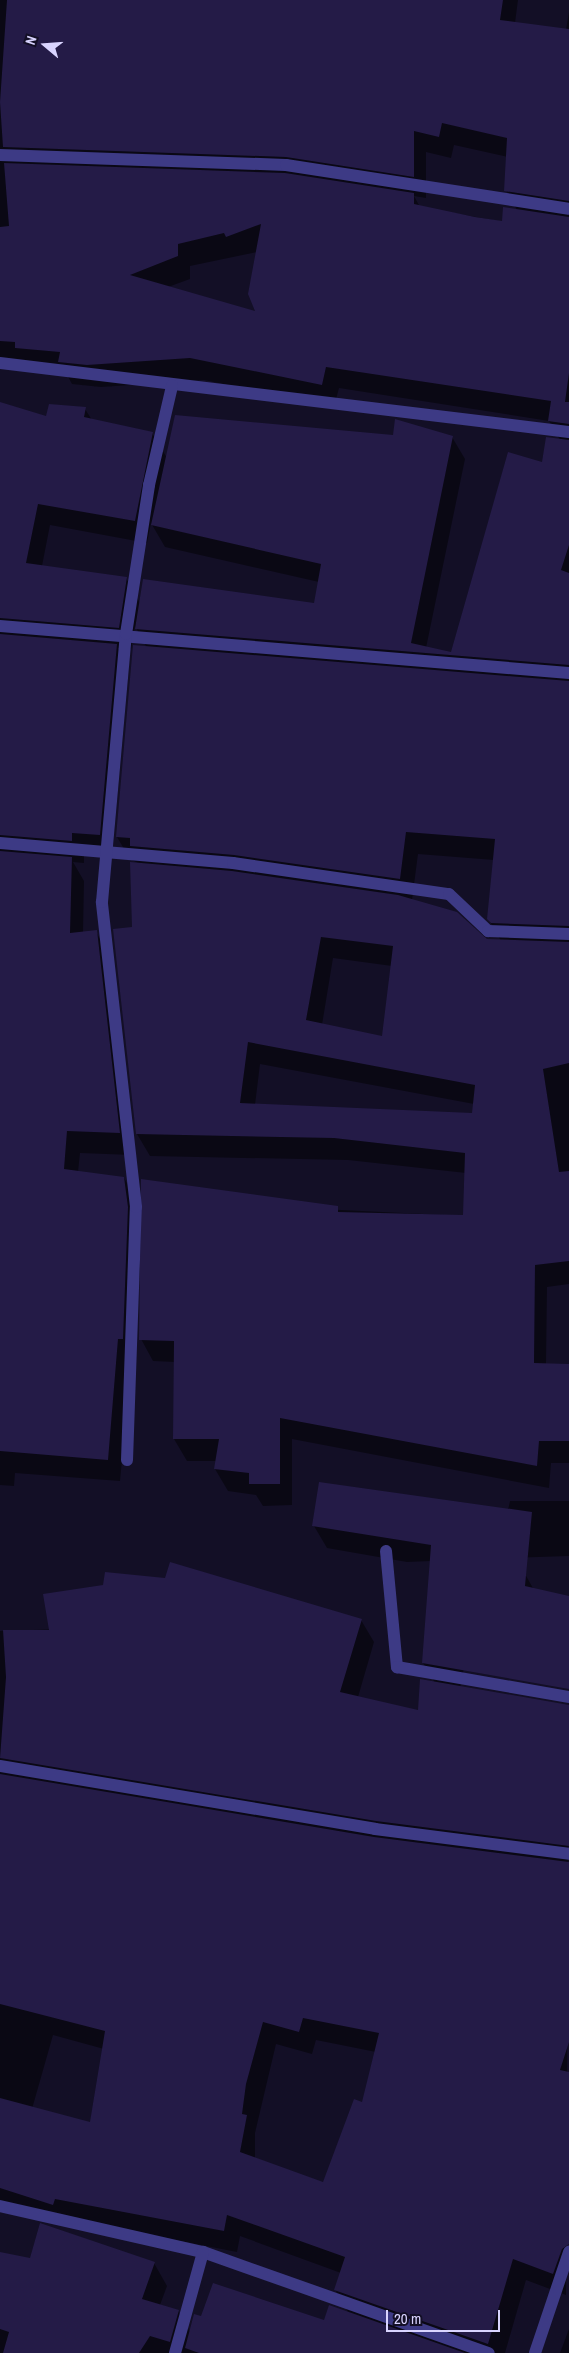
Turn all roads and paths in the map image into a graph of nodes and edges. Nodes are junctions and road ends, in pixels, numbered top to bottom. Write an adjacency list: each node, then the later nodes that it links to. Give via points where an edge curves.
1 (0, 156): 2 (street, via 286,165)
2 (569, 209)
3 (0, 363): 4 (street)
4 (172, 386): 5 (street); 7 (street, via 149,485)
5 (569, 432)
6 (0, 626): 7 (street)
7 (126, 634): 8 (street); 10 (street)
8 (569, 673)
9 (0, 843): 10 (street)
10 (106, 851): 11 (street, via 233,863 448,894 488,931); 12 (street, via 102,902 136,1207)
11 (569, 934)
12 (127, 1460)
13 (386, 1551): 14 (street, via 397,1667)
14 (569, 1697)
15 (0, 1766): 16 (street, via 375,1830)
16 (569, 1854)
17 (0, 2206): 18 (street)
18 (203, 2252): 20 (street); 21 (street)
19 (569, 2252): 22 (street)
20 (175, 2353)
21 (489, 2353)
22 (535, 2353)

